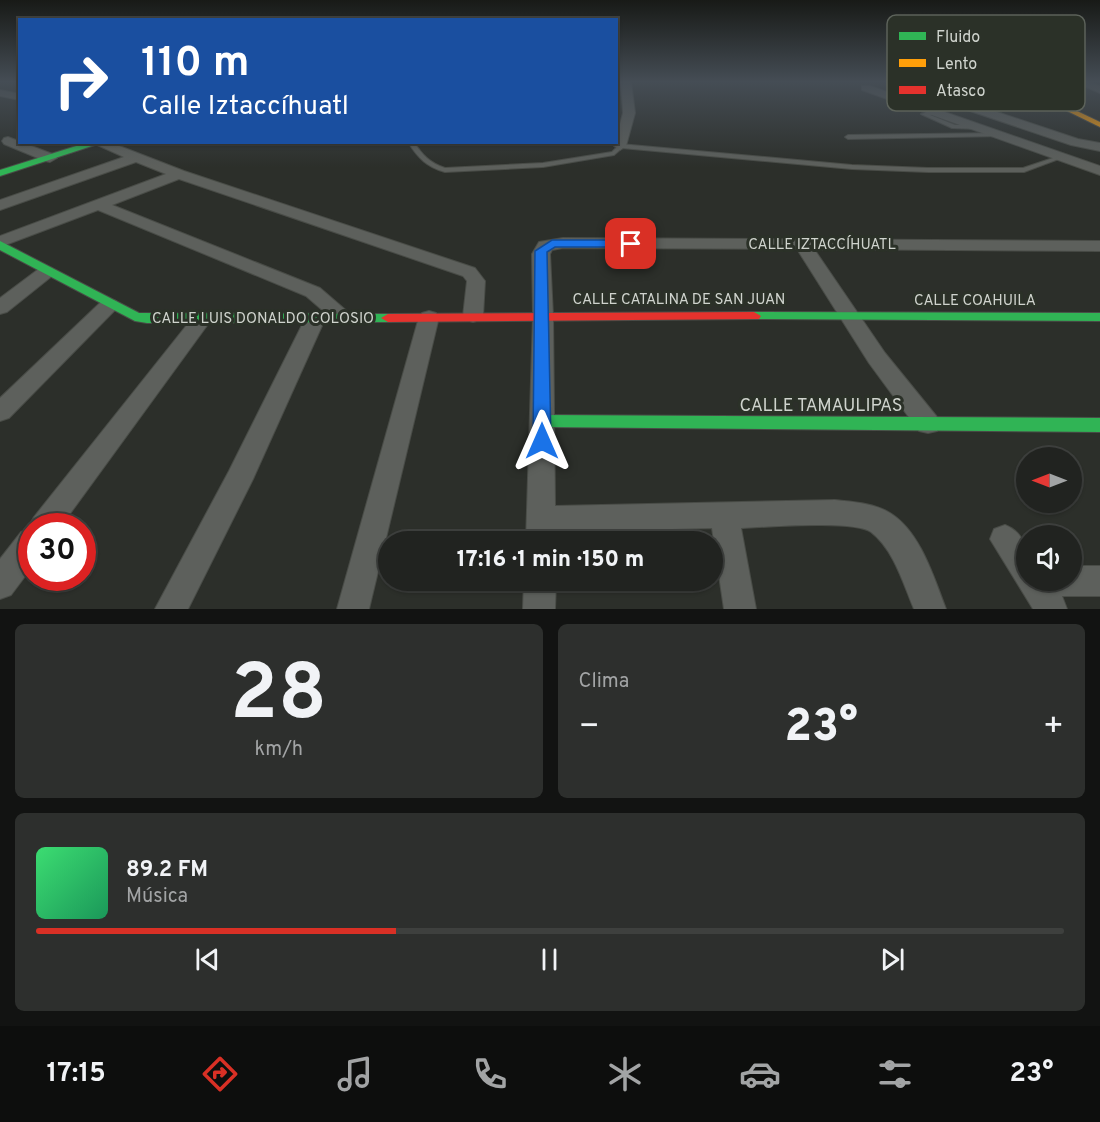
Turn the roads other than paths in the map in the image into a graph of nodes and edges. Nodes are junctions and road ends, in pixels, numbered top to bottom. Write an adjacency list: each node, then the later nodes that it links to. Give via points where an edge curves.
1 (629, 110): 14 (street)
2 (933, 111): 9 (street)
3 (981, 111): 7 (street)
4 (1004, 111): 7 (street)
5 (1071, 111): 6 (street)
6 (1100, 125)
7 (1038, 130): 15 (street)
8 (848, 136): 9 (lane)
9 (1002, 136): 17 (street)
10 (8, 141): 18 (street)
11 (97, 144): 18 (street)
12 (103, 144): 16 (street)
13 (412, 144): 14 (lane, via 422,161 445,170 543,165 614,153)
14 (620, 146): 17 (lane, via 852,167 963,170 1024,170)
15 (1100, 147)
16 (138, 157): 21 (street); 22 (street)
17 (1061, 157): 19 (street)
18 (50, 158): 20 (street)
19 (1100, 171)
20 (0, 173)
21 (179, 174): 23 (street); 30 (street, via 460,269 474,276 476,282)
22 (0, 205)
23 (99, 205): 24 (street); 33 (street, via 313,292)
24 (0, 244): 27 (street, CALLE LUIS DONALDO COLOSIO)
25 (802, 244): 26 (street, CALLE IZTACCÍHUATL); 31 (street, CALLE IZTACCÍHUATL, via 545,246 541,254); 32 (street)
26 (1100, 246)
27 (46, 272): 28 (street, CALLE LUIS DONALDO COLOSIO); 29 (street)
28 (109, 305): 37 (street, CALLE LUIS DONALDO COLOSIO, via 147,319); 38 (street)
29 (0, 308)
30 (473, 316): 31 (street, CALLE CATALINA DE SAN JUAN); 34 (street, CALLE LUIS DONALDO COLOSIO)
31 (543, 316): 32 (street, CALLE CATALINA DE SAN JUAN); 39 (street)
32 (849, 316): 35 (street, CALLE COAHUILA); 40 (street)
33 (342, 317): 34 (street, CALLE LUIS DONALDO COLOSIO); 36 (street, CALLE LUIS DONALDO COLOSIO)
34 (429, 317): 54 (street)
35 (1100, 317)
36 (315, 319): 37 (street, CALLE LUIS DONALDO COLOSIO); 53 (street, via 239,479)
37 (201, 320): 42 (street)
38 (0, 412)
39 (542, 421): 40 (street, CALLE TAMAULIPAS); 44 (street)
40 (928, 424): 41 (street, CALLE TAMAULIPAS)
41 (1100, 425)
42 (54, 513)
43 (725, 516): 44 (street); 56 (street); 57 (street, via 836,513 881,522 908,560)
44 (541, 530)
45 (1005, 539): 46 (street)
46 (1016, 555)
47 (18, 560): 50 (street)
48 (1082, 581): 49 (street)
49 (1100, 581)
50 (0, 584)
51 (540, 591): 55 (street)
52 (1039, 591): 58 (street)
53 (171, 609)
54 (353, 609)
55 (539, 609)
56 (740, 609)
57 (930, 609)
58 (1051, 609)

